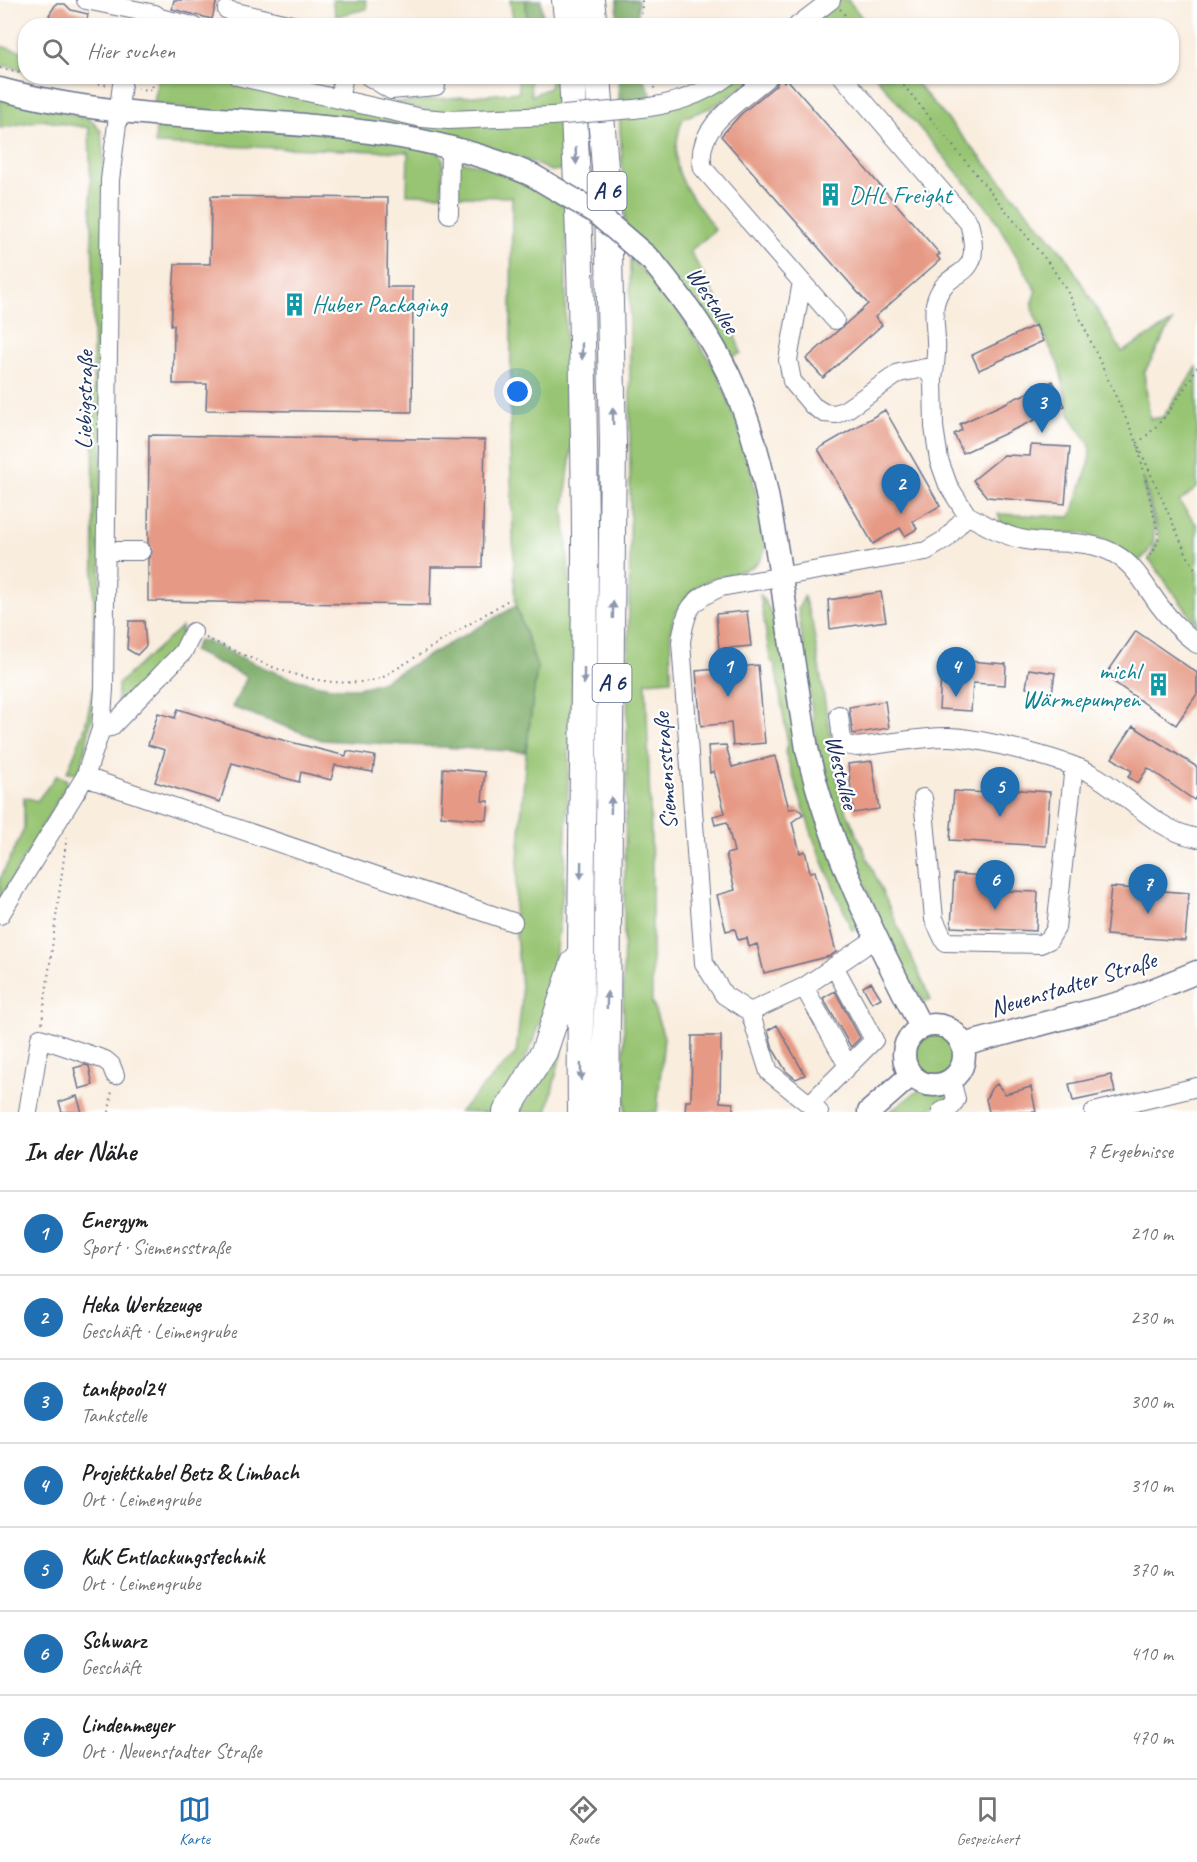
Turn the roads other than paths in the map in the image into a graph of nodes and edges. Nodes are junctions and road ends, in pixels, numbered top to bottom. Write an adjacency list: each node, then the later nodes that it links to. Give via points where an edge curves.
1 (86, 0): 5 (street)
2 (565, 0): 7 (highway)
3 (835, 4): 8 (street)
4 (225, 12): 6 (street)
5 (160, 18)
6 (255, 18)
7 (567, 18)
8 (811, 18)
9 (121, 84): 21 (street, Liebigstraße)
10 (272, 84): 20 (street)
11 (342, 84): 20 (street)
12 (381, 84): 18 (street, via 391,90)
13 (572, 84): 42 (highway, A 6, one-way to 42, via 580,226 585,533)
14 (599, 84): 58 (highway, A 6, one-way to 14, via 614,454 608,207)
15 (718, 84): 20 (street, bridge, via 662,106 552,116 422,118)
16 (760, 84): 24 (street, via 711,127 702,141 701,160 703,168)
17 (849, 84): 26 (street, via 969,223 975,244 969,266 942,288 936,303 936,356)
18 (436, 86)
19 (0, 88): 21 (main road, Westallee)
20 (339, 99)
21 (117, 111): 22 (main road, Westallee, via 333,126); 28 (street, Liebigstraße, via 110,180)
22 (450, 147): 23 (street); 30 (main road, Westallee, bridge, via 532,175 595,212 652,261 702,328 736,390 757,444)
23 (449, 214)
24 (802, 282): 25 (street); 26 (street, via 788,360 792,381 813,406 836,414 899,373)
25 (835, 320)
26 (929, 373): 27 (street, via 939,460 948,485)
27 (967, 515): 30 (street, Siemensstraße, via 946,539 926,551); 32 (street, via 1021,540 1078,542 1115,554 1136,570 1160,607)
28 (106, 551): 29 (street); 34 (street, Liebigstraße)
29 (141, 551)
30 (781, 577): 41 (main road, Westallee, via 815,785 832,839); 46 (street, Siemensstraße, via 722,587 703,595 692,603 684,618 681,642 704,963 724,995)
31 (193, 632): 34 (street, via 183,652 111,727)
32 (1197, 644)
33 (839, 715): 35 (street, via 845,745 948,737)
34 (100, 729): 36 (street, Liebigstraße)
35 (1074, 766): 37 (street, via 1056,928 1049,940 1040,944 945,942 934,919); 38 (street, via 1096,776 1165,827)
36 (85, 777): 39 (street, Liebigstraße); 40 (street)
37 (923, 798)
38 (1197, 838)
39 (0, 915)
40 (513, 922)
41 (875, 939): 43 (street); 47 (main road, Westallee)
42 (579, 951): 56 (highway, via 544,1052); 57 (highway, A 6, one-way to 57)
43 (835, 968): 45 (street); 49 (street, via 874,1040)
44 (1197, 972): 48 (main road, Neuenstadter Straße, via 1120,1004)
45 (804, 987): 46 (street); 49 (street)
46 (750, 1012): 54 (street, via 769,1072)
47 (921, 1027): 48 (main road, via 935,1024 948,1028); 51 (main road, via 904,1049)
48 (963, 1045): 52 (main road, via 964,1061)
49 (848, 1066): 54 (street)
50 (115, 1075): 55 (street, via 105,1060 40,1038)
51 (911, 1075): 52 (main road, via 930,1085); 59 (main road)
52 (951, 1080): 60 (street, via 956,1099 952,1107)
53 (1197, 1087): 61 (street)
54 (814, 1108)
55 (28, 1112)
56 (506, 1112)
57 (581, 1112)
58 (606, 1112)
59 (869, 1112)
60 (941, 1112)
61 (1094, 1112)

